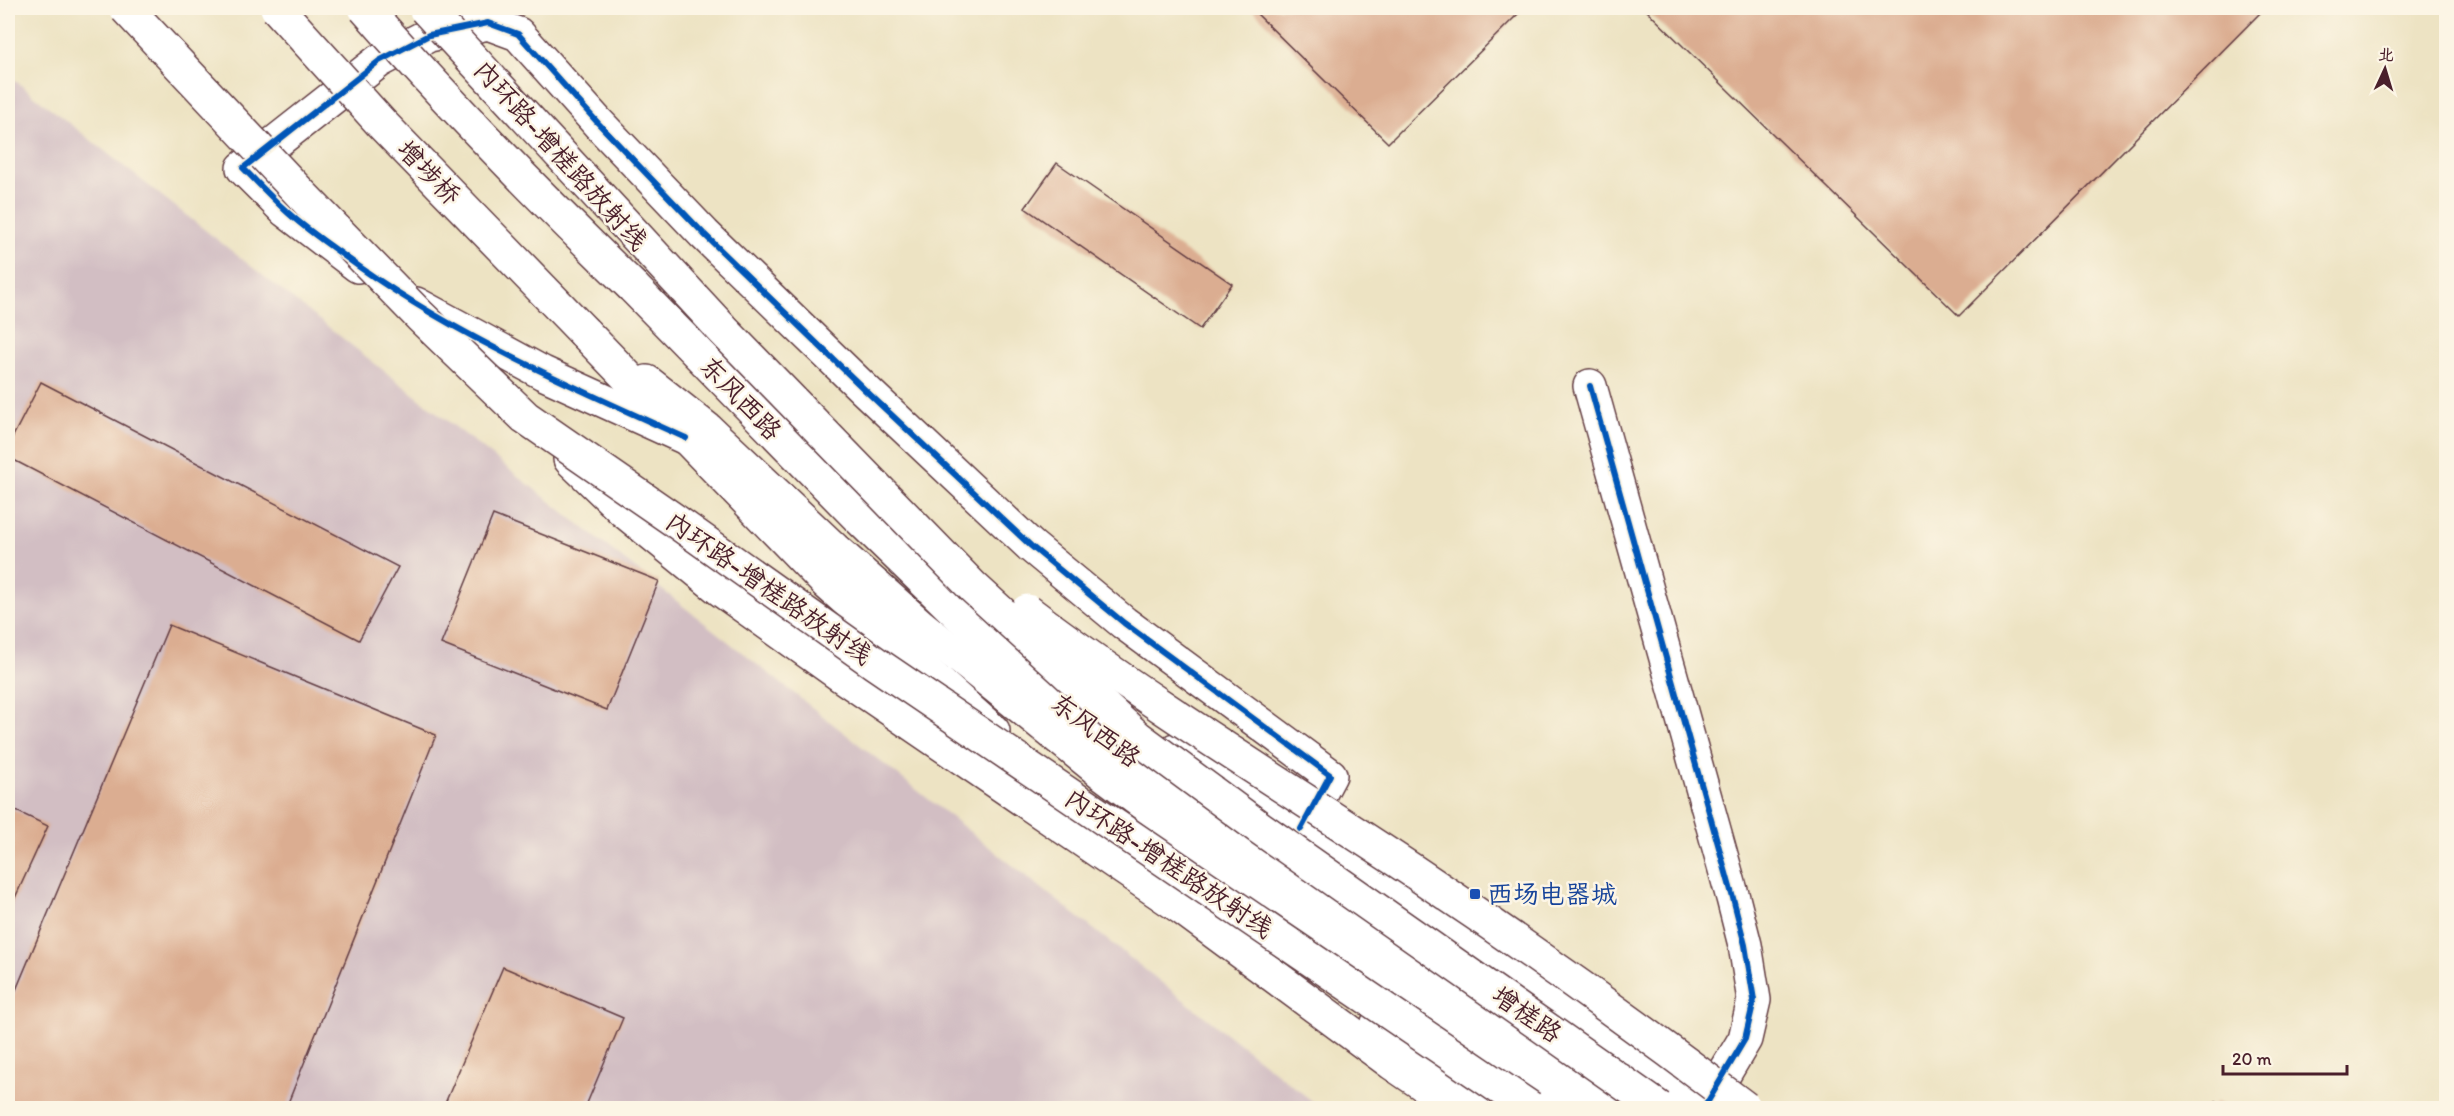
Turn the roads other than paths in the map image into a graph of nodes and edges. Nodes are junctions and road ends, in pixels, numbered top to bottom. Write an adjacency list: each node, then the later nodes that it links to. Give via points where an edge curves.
1 (126, 8): 7 (main road, 内环路-增槎路放射线, bridge, via 388,284)
2 (277, 8): 5 (main road, 增埗桥, bridge, via 382,124)
3 (365, 8): 10 (main road, 东风西路, bridge, via 536,193 859,518)
4 (425, 8): 9 (main road, 内环路-增槎路放射线, bridge, via 716,323)
5 (584, 332): 8 (main road); 13 (main road, via 708,430 921,626 1092,765 1253,885)
6 (1590, 386): 20 (main road, via 1733,898 1754,1000 1745,1039)
7 (525, 417): 14 (main road, 内环路-增槎路放射线, bridge); 16 (main road, bridge, via 624,511 720,589 1182,908)
8 (686, 438): 11 (main road, via 543,373 433,315 372,276 286,211 243,168 379,61 429,35 488,23 518,34 704,234 1031,546 1124,623 1330,775); 14 (main road, via 827,583 1025,762)
9 (920, 531): 12 (main road, 内环路-增槎路放射线, bridge, via 973,587 1137,737); 21 (main road, bridge, via 1114,676 1412,871 1648,1034)
10 (1036, 684): 11 (main road, via 1160,741); 15 (main road, 东风西路)
11 (1301, 829): 19 (main road, via 1511,974)
12 (1395, 921): 18 (main road, 增槎路, bridge)
13 (1488, 1046): 15 (main road); 17 (main road)
14 (1490, 1094): 17 (main road, bridge)
15 (1596, 1106): 18 (main road)
16 (1458, 1108)
17 (1528, 1108)
18 (1662, 1108)
19 (1694, 1108)
20 (1704, 1108)
21 (1745, 1108)

